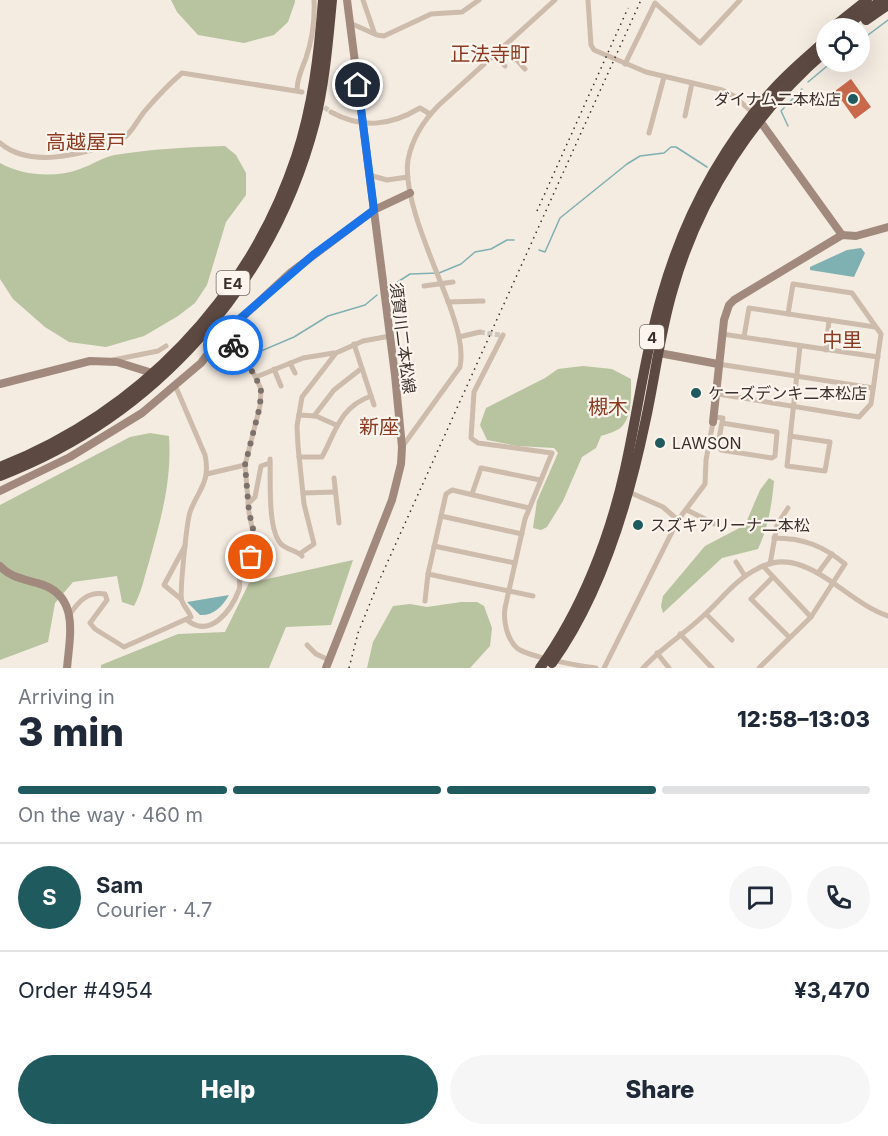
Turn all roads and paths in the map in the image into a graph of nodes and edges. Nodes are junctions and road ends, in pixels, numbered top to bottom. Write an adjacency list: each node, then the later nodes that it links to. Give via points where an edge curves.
1 (314, 0): 35 (street, via 314,18 299,75 300,91 182,73 146,109 124,140 47,158 24,156)
2 (323, 0): 91 (highway, E4, via 312,93 296,156 263,236 227,292 176,352 126,397 69,435)
3 (332, 0): 93 (highway, E4, via 321,94 304,159 274,231 235,296 194,346 130,404 72,442)
4 (347, 0): 16 (street, 須賀川二本松線)
5 (363, 0): 17 (street)
6 (478, 0): 17 (street, via 462,12 431,14 390,34)
7 (555, 0): 19 (street)
8 (588, 0): 23 (street, via 592,48)
9 (740, 0): 23 (street, via 700,43 655,3)
10 (867, 0): 13 (highway)
11 (882, 0): 14 (highway)
12 (888, 5): 15 (highway)
13 (844, 18)
14 (856, 18)
15 (869, 18)
16 (350, 23): 17 (street); 33 (street, 須賀川二本松線)
17 (374, 33)
18 (816, 44): 28 (highway)
19 (504, 46): 21 (street); 25 (street)
20 (816, 49): 28 (highway, 4)
21 (495, 54): 24 (street); 30 (street)
22 (816, 61): 32 (highway, 4)
23 (625, 64): 26 (street)
24 (505, 66)
25 (525, 69)
26 (664, 76): 27 (street); 34 (street)
27 (692, 83): 31 (street); 32 (street, via 727,92)
28 (771, 91): 32 (highway, 4)
29 (331, 112): 33 (street)
30 (430, 114): 33 (street, via 420,108 398,120); 37 (street, via 414,142)
31 (685, 116)
32 (757, 117): 41 (street); 62 (highway, 4, via 699,218 672,291); 143 (highway, 4, via 709,182 682,237 655,322 611,521)
33 (363, 123): 36 (street, 須賀川二本松線)
34 (649, 133)
35 (0, 143)
36 (369, 175): 37 (street, via 387,180); 39 (street, 須賀川二本松線)
37 (408, 177): 38 (street)
38 (410, 194): 39 (street); 43 (street)
39 (374, 210): 50 (street, via 290,273); 54 (street, 須賀川二本松線)
40 (888, 227): 41 (street, via 856,236)
41 (842, 235): 52 (street, via 734,300)
42 (453, 282): 43 (street)
43 (441, 284): 44 (street); 46 (street)
44 (424, 286)
45 (483, 301): 46 (street)
46 (448, 302): 55 (street)
47 (788, 314): 48 (street); 49 (street, via 793,284 852,293); 56 (street, via 749,308)
48 (829, 320): 49 (street); 60 (street)
49 (875, 327): 63 (street, via 880,334)
50 (228, 331): 72 (street, via 235,350); 73 (street, via 201,363)
51 (480, 332): 55 (street)
52 (722, 334): 56 (street); 66 (street)
53 (503, 335): 95 (street, via 474,392 471,438 478,443 552,453)
54 (390, 336): 57 (street); 88 (street, 須賀川二本松線)
55 (459, 337): 88 (street, via 460,367)
56 (744, 337): 59 (street)
57 (354, 344): 61 (street); 67 (street)
58 (166, 346): 64 (street)
59 (800, 346): 60 (street); 71 (street)
60 (826, 350): 63 (street)
61 (336, 353): 65 (street); 81 (street, via 306,390)
62 (659, 353): 66 (street); 98 (highway, 4)
63 (878, 357): 76 (street)
64 (109, 360): 69 (street); 74 (street, via 79,363)
65 (290, 363): 68 (street); 70 (street)
66 (718, 364): 71 (street); 77 (street)
67 (362, 368): 78 (street); 82 (street, via 334,390)
68 (274, 369): 72 (street); 75 (street)
69 (149, 372)
70 (295, 373)
71 (797, 376): 76 (street); 80 (street)
72 (256, 377): 90 (street, via 262,398)
73 (176, 381): 92 (street, via 205,455); 96 (street, via 118,429)
74 (0, 384)
75 (281, 386)
76 (873, 388): 80 (street, via 871,404 859,417)
77 (718, 394): 80 (street); 83 (street)
78 (370, 396): 79 (street); 85 (street, via 353,405)
79 (374, 405)
80 (793, 406): 87 (street)
81 (299, 415): 82 (street); 89 (street)
82 (314, 416): 85 (street)
83 (717, 421): 83 (street, via 721,450 775,456 777,432); 106 (street, via 706,460 705,484)
84 (371, 424): 86 (street)
85 (336, 425): 89 (street, via 322,457)
86 (395, 435)
87 (790, 436): 87 (street, via 787,466 825,471 830,442)
88 (402, 447): 105 (street, 須賀川二本松線)
89 (299, 457): 99 (street)
90 (245, 465): 92 (street); 101 (street)
91 (0, 467)
92 (207, 474): 113 (street, via 189,517)
93 (0, 476)
94 (334, 478): 97 (street)
95 (540, 480): 100 (street, via 482,468); 103 (street)
96 (0, 491)
97 (335, 492): 99 (street); 109 (street)
98 (629, 492): 108 (street, via 663,507); 143 (highway, 4, via 597,578 567,640)
99 (303, 493): 101 (street, via 314,543 301,554 284,547 277,538 272,520 270,461 261,466 255,496)
100 (472, 494): 103 (street); 107 (street, via 452,490 446,494)
101 (248, 504): 115 (street)
102 (380, 505): 105 (street)
103 (529, 508): 111 (street)
104 (788, 508): 112 (street)
105 (389, 509): 142 (street, 須賀川二本松線)
106 (687, 510): 108 (street); 110 (street)
107 (441, 516): 111 (street); 114 (street)
108 (678, 520): 148 (street)
109 (339, 523)
110 (715, 524)
111 (522, 534): 118 (street)
112 (774, 538): 116 (street, via 802,540); 119 (street)
113 (185, 546): 130 (street); 130 (street, via 164,585)
114 (434, 546): 118 (street); 124 (street)
115 (256, 549): 121 (street); 121 (street, via 265,560 264,568 255,575)
116 (832, 554): 123 (street); 127 (street, via 846,564)
117 (736, 562): 125 (street)
118 (515, 563): 128 (street)
119 (770, 564): 122 (street); 123 (street, via 795,563)
120 (0, 566): 132 (street, via 11,575 52,588)
121 (245, 566): 136 (street, via 240,587 218,622 205,626)
122 (763, 566): 125 (street); 126 (street)
123 (818, 573): 127 (street)
124 (428, 574): 128 (street); 131 (street)
125 (745, 576): 133 (street)
126 (773, 577): 135 (street); 138 (street, via 751,599)
127 (832, 584): 134 (street, via 870,610); 135 (street)
128 (509, 591): 129 (street); 143 (street, via 504,615 515,646)
129 (533, 597)
130 (181, 599): 136 (street, via 191,616)
131 (425, 601)
132 (70, 614): 136 (street, via 82,598 105,594 107,600 91,626 124,647); 145 (street)
133 (706, 614): 137 (street); 139 (street)
134 (888, 616)
135 (811, 617): 138 (street)
136 (187, 620)
137 (680, 634): 141 (street); 151 (street)
138 (789, 637): 152 (street)
139 (732, 640)
140 (307, 645): 142 (street)
141 (657, 653): 149 (street); 150 (street)
142 (329, 660): 146 (street, 須賀川二本松線)
143 (547, 664): 144 (street)
144 (573, 666): 147 (street)
145 (67, 668)
146 (326, 668)
147 (596, 668)
148 (604, 668)
149 (643, 668)
150 (669, 668)
151 (712, 668)
152 (759, 668)

